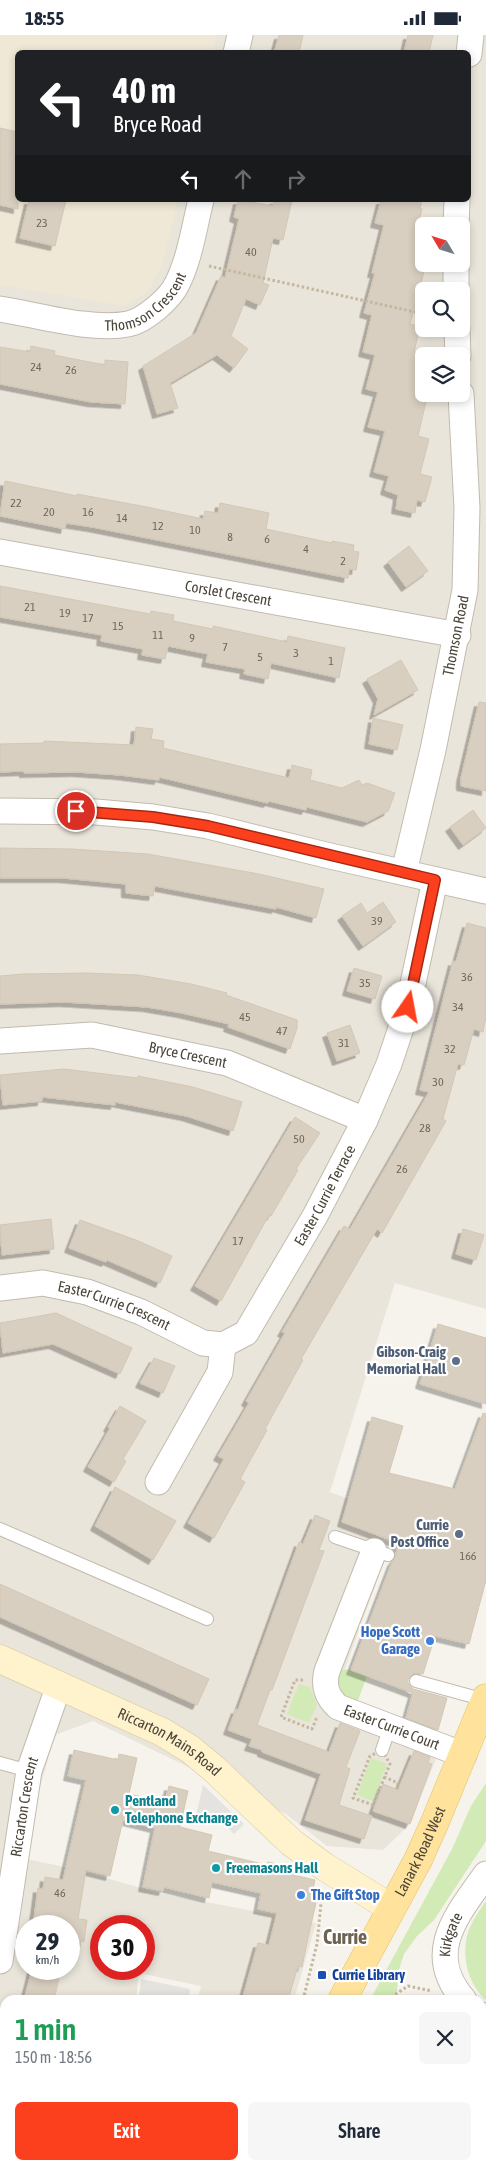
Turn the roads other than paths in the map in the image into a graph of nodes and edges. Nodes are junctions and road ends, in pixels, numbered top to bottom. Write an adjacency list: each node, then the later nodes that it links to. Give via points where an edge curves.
1 (240, 35): 3 (street)
2 (471, 35): 4 (street)
3 (237, 50)
4 (469, 50)
5 (201, 202): 8 (street, Thomson Crescent, via 187,261 177,286 159,307 130,324 99,326)
6 (457, 202): 7 (street)
7 (456, 217)
8 (0, 309)
9 (460, 402): 11 (street, Thomson Road, via 468,549)
10 (0, 552): 11 (street, Corslet Crescent)
11 (458, 635): 13 (street, Thomson Road)
12 (0, 811): 13 (street, via 96,812 153,817 208,826)
13 (404, 873): 14 (street)
14 (435, 880): 15 (street); 17 (street, Easter Currie Terrace, via 408,1007 389,1064)
15 (486, 891)
16 (0, 1041): 17 (street, Bryce Crescent, via 92,1035 227,1063)
17 (365, 1120): 19 (street, Easter Currie Terrace, via 315,1216 246,1333)
18 (0, 1288): 19 (street, Easter Currie Crescent, via 43,1283 87,1292 141,1312 203,1343)
19 (223, 1345): 20 (street, via 220,1372)
20 (158, 1482)
21 (0, 1529): 24 (lane)
22 (335, 1537): 23 (lane)
23 (381, 1553): 29 (street, Easter Currie Court, via 328,1690 346,1711 386,1738)
24 (207, 1619)
25 (0, 1659): 27 (street, Riccarton Mains Road)
26 (416, 1681): 28 (lane)
27 (59, 1685): 31 (street, Riccarton Crescent); 33 (street, Riccarton Mains Road, via 162,1732 190,1749 292,1843)
28 (486, 1700): 29 (main road, Lanark Road West)
29 (464, 1755): 33 (main road, Lanark Road West, via 418,1860)
30 (0, 1763): 31 (lane)
31 (29, 1771): 34 (street, Riccarton Crescent)
32 (486, 1874): 36 (street, Kirkgate, via 453,1921 447,1939 447,1971)
33 (391, 1908): 35 (main road, Lanark Road West)
34 (0, 1961)
35 (345, 1995)
36 (460, 1995)

